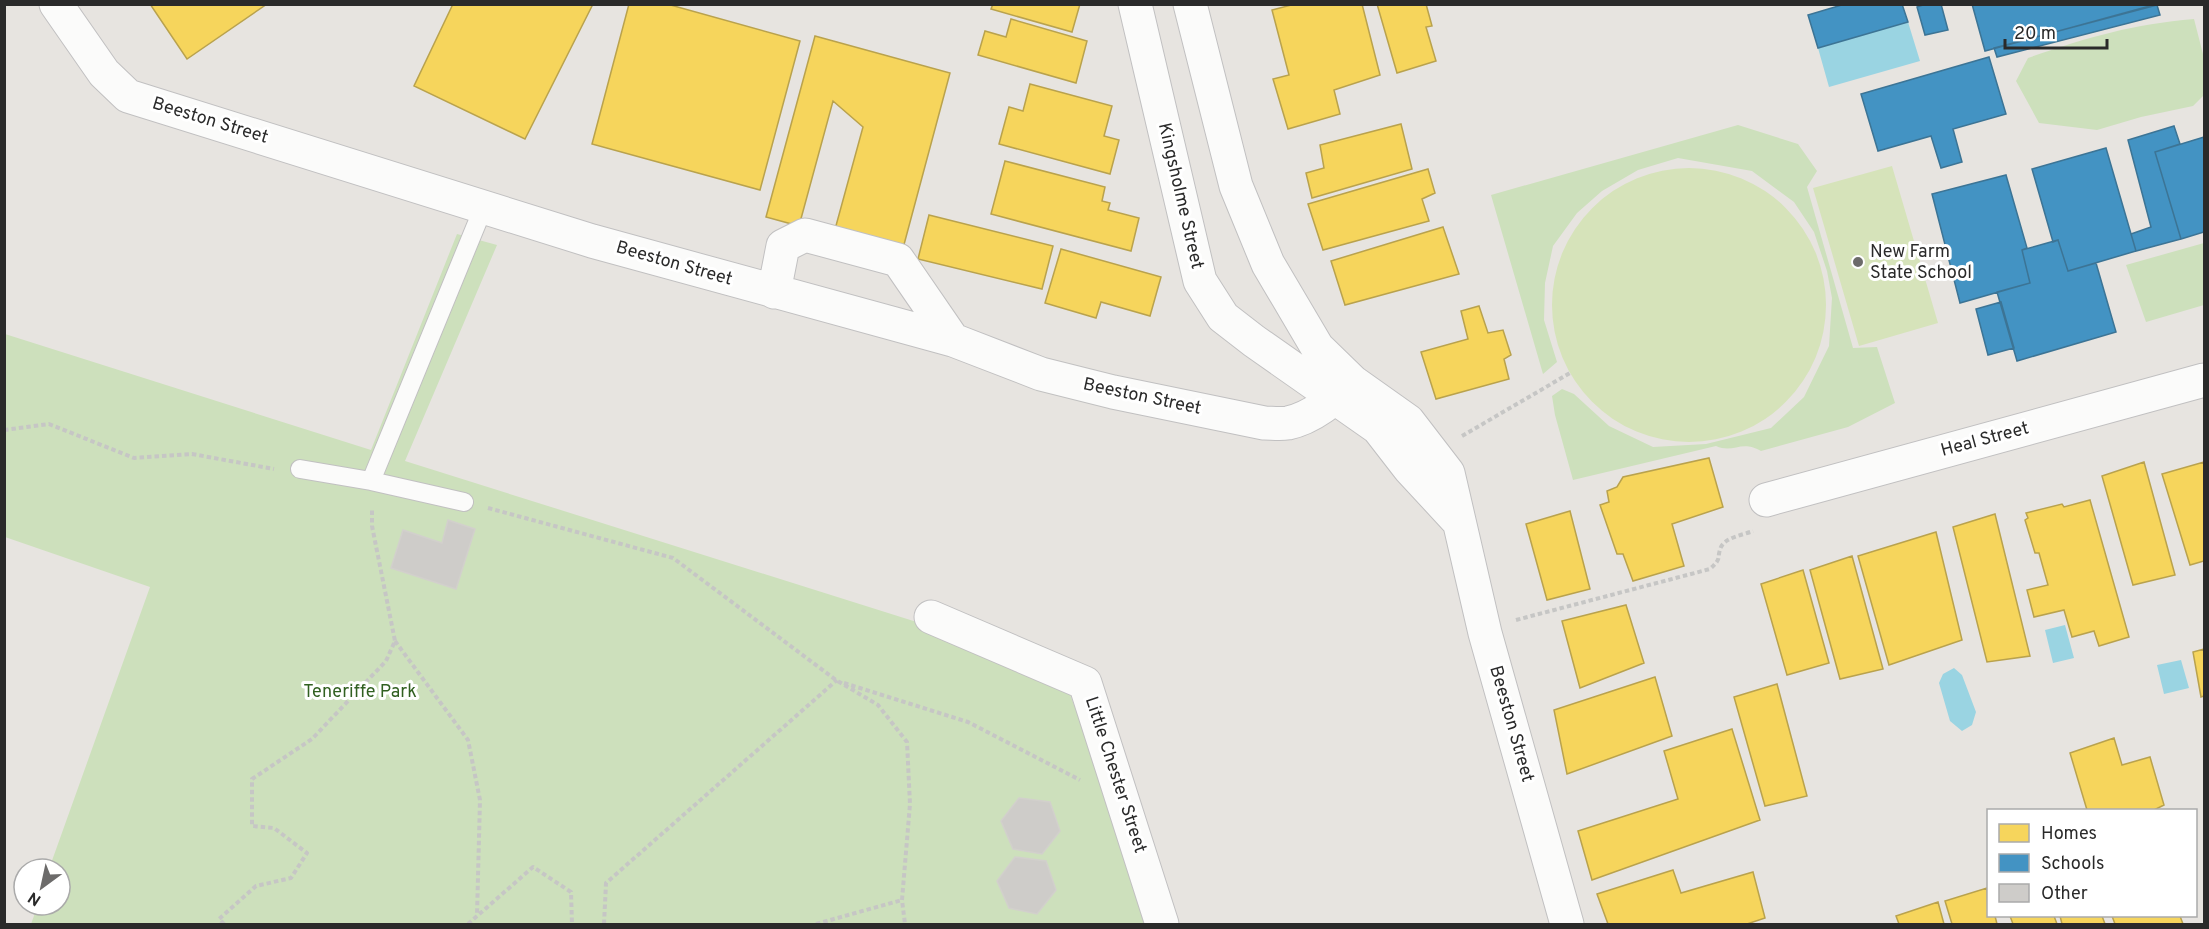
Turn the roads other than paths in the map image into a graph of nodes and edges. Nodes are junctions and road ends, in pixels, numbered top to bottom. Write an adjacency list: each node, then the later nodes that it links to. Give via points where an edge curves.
1 (56, 4): 4 (street, Beeston Street, via 104,73 128,96)
2 (1135, 4): 8 (street, Kingsholme Street, via 1200,281 1223,317 1254,341)
3 (1194, 8): 8 (street, via 1236,186 1268,264)
4 (484, 206): 5 (street, Beeston Street); 10 (lane)
5 (774, 292): 6 (street, Beeston Street); 6 (street, via 783,246 805,235 878,254 898,260)
6 (953, 340): 8 (street, Beeston Street, via 1041,374 1264,423 1288,423 1311,414)
7 (2205, 380): 11 (street, Heal Street)
8 (1344, 390): 15 (street, Beeston Street, via 1459,523 1485,633)
9 (300, 469): 10 (lane)
10 (371, 481): 12 (lane)
11 (1766, 500)
12 (464, 502)
13 (931, 617): 14 (street, Little Chester Street, via 1085,683)
14 (1162, 924)
15 (1567, 924)

